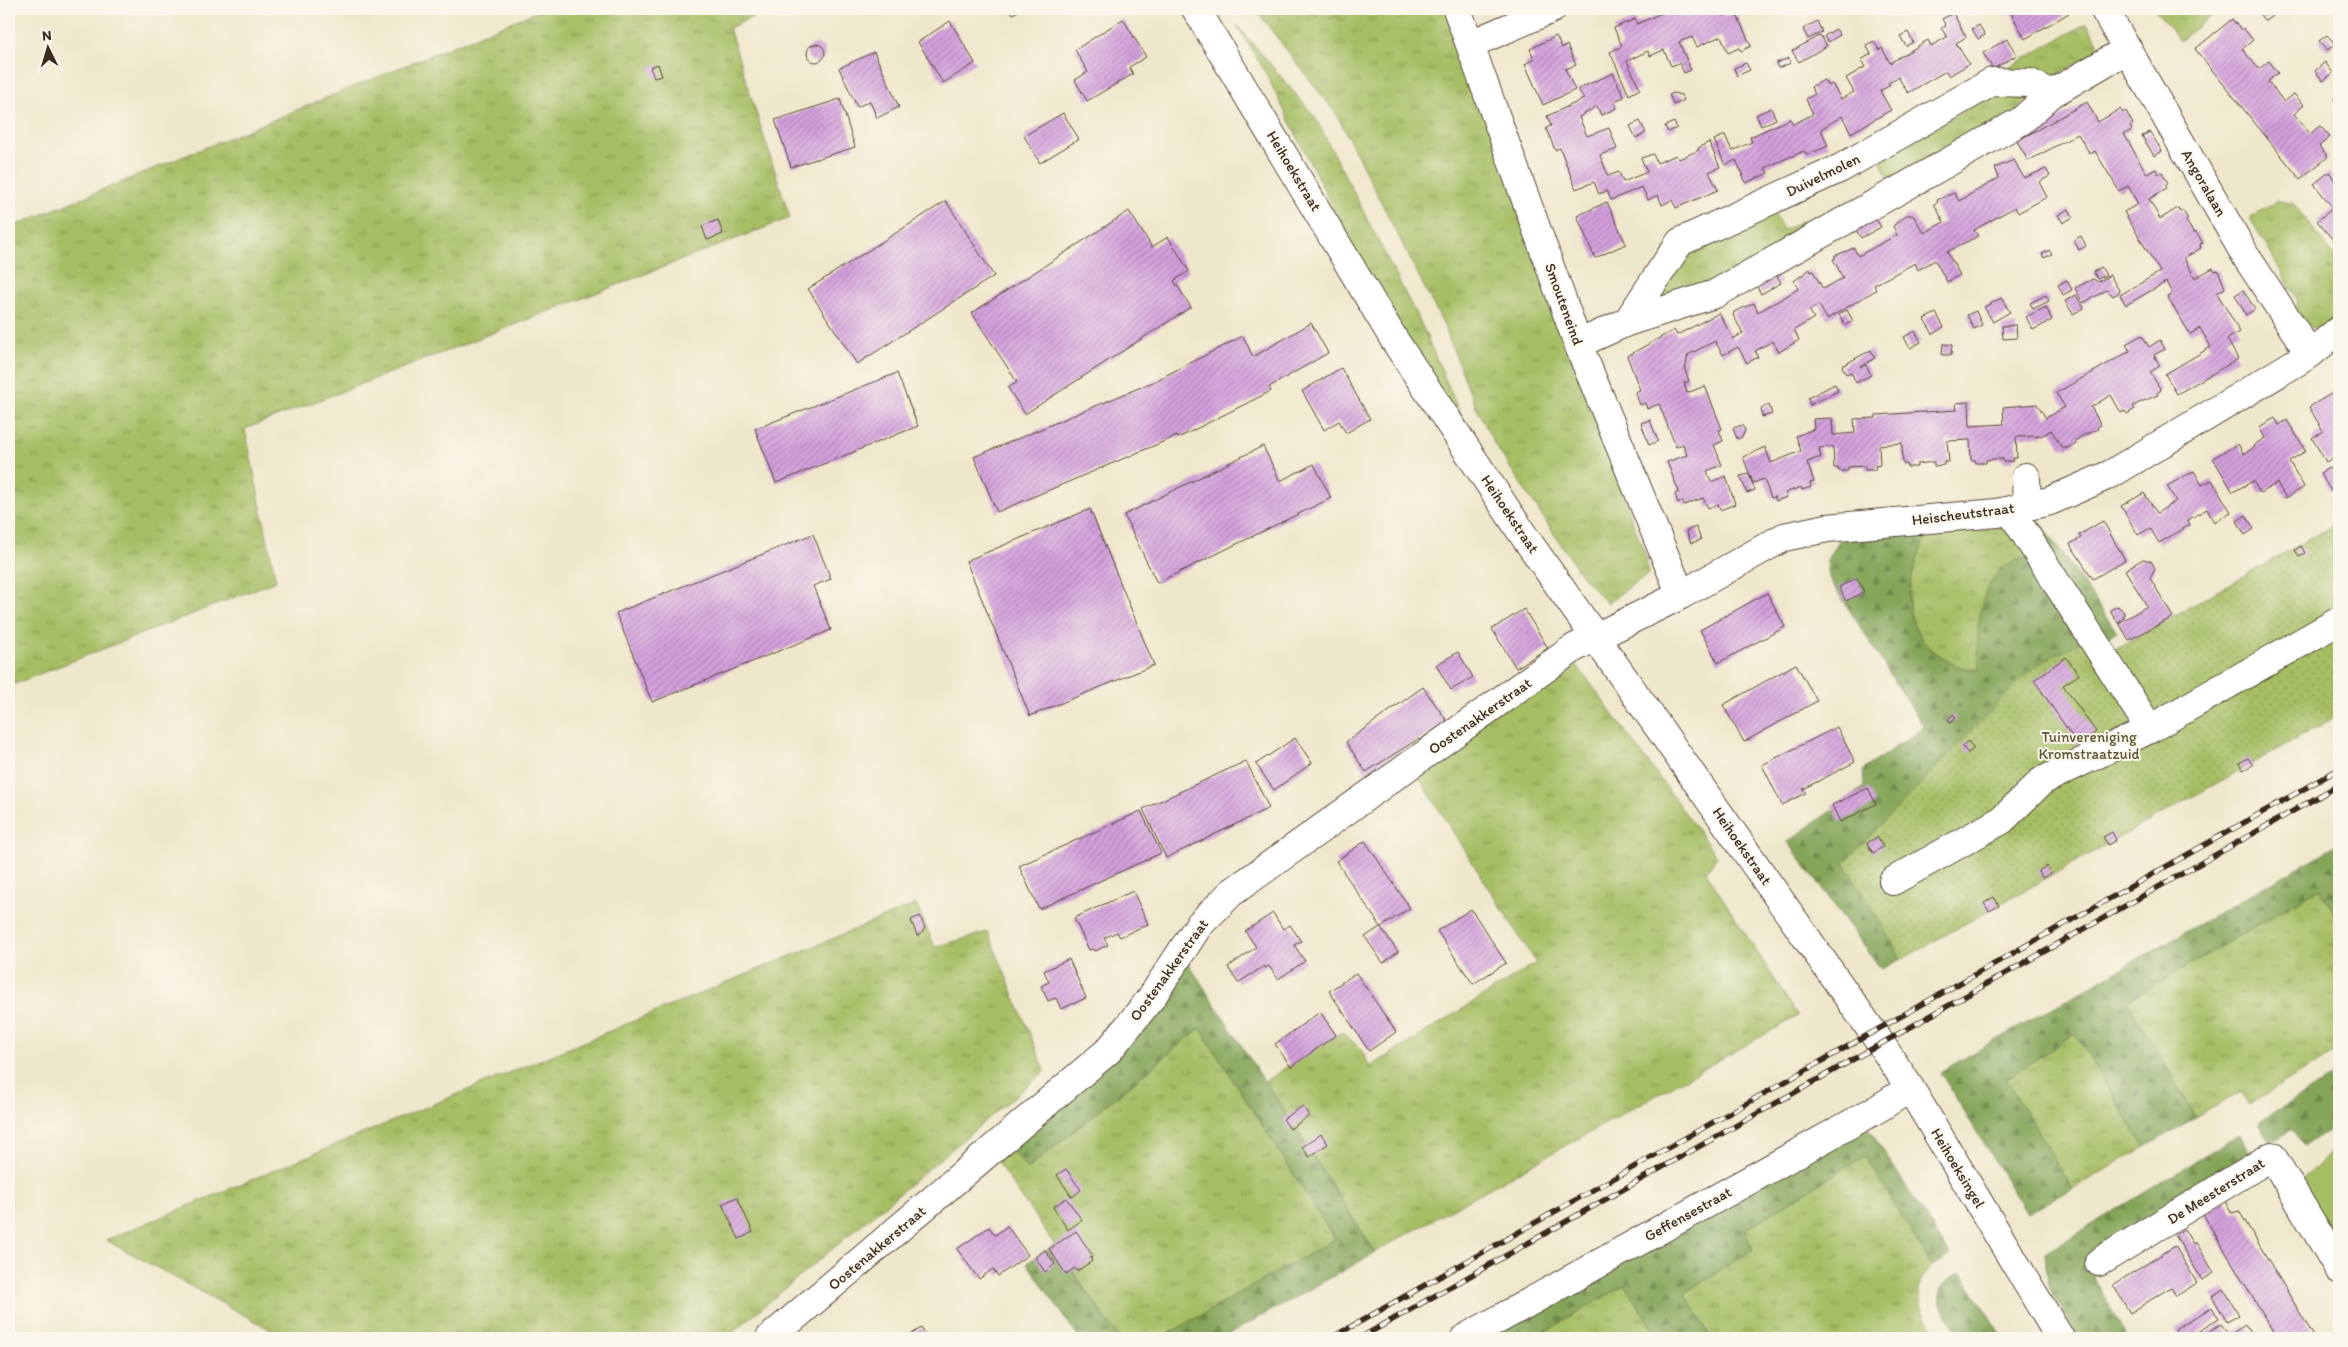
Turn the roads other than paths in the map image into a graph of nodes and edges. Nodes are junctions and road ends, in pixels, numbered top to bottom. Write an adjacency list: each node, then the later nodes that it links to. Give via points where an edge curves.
1 (1196, 9): 16 (street, Heihoekstraat, via 1395,340 1522,533)
2 (1456, 9): 5 (street, Smouteneind)
3 (1552, 9): 5 (street)
4 (2104, 9): 6 (street, Angoralaan)
5 (1471, 44): 10 (street, Smouteneind)
6 (2128, 49): 7 (street); 11 (street, Angoralaan, via 2247,258)
7 (2051, 94): 8 (street, via 2021,121 1714,294); 8 (street, Duivelmolen, via 2030,84 1992,82 1841,168 1680,242)
8 (1627, 322): 10 (street)
9 (2339, 330): 11 (street, Heischeutstraat)
10 (1578, 344): 14 (street, Smouteneind)
11 (2310, 354): 13 (street, Heischeutstraat, via 2111,474 2050,501)
12 (2026, 477): 13 (street)
13 (2019, 508): 14 (street, Heischeutstraat, via 1997,513 1827,528 1784,537); 17 (street)
14 (1681, 595): 16 (street, Heischeutstraat)
15 (2339, 621): 17 (street)
16 (1596, 638): 19 (street, Heihoekstraat); 23 (street, Oostenakkerstraat, via 1574,648 1231,893 1199,925 1151,998 1108,1050)
17 (2150, 729): 18 (street, via 2042,781 2002,820)
18 (1892, 881)
19 (1851, 1000): 20 (street, Heihoeksingel)
20 (1910, 1088): 24 (street, Geffensestraat); 25 (street, Heihoeksingel)
21 (2099, 1262): 22 (street, De Meesterstraat, via 2272,1156)
22 (2339, 1269)
23 (770, 1338)
24 (1465, 1338)
25 (2060, 1338)

